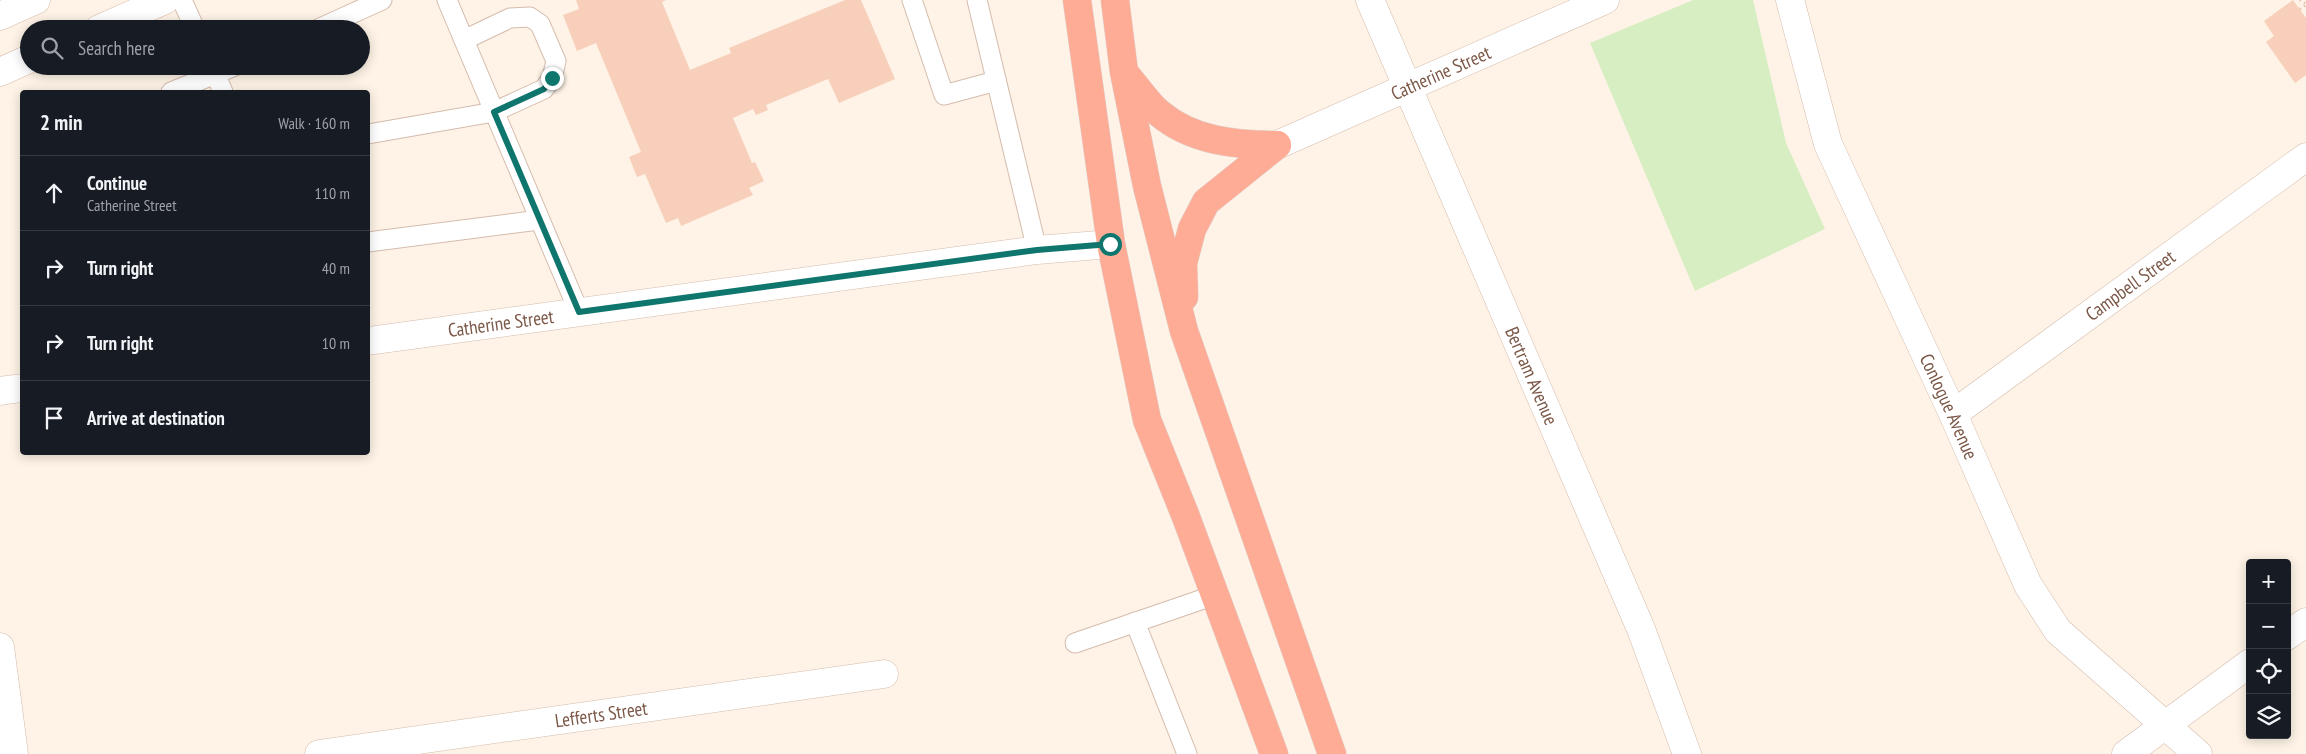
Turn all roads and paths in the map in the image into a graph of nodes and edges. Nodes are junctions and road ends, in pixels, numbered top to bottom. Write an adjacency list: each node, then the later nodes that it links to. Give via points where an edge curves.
1 (36, 0): 16 (street)
2 (166, 0): 17 (street)
3 (182, 0): 18 (lane)
4 (382, 0): 19 (lane)
5 (447, 0): 20 (lane)
6 (912, 0): 26 (lane, via 944,95)
7 (976, 0): 26 (lane)
8 (1077, 0): 36 (highway)
9 (1115, 0): 23 (highway)
10 (1370, 0): 27 (street, Bertram Avenue)
11 (1605, 0): 27 (street, Catherine Street)
12 (1790, 0): 43 (street, Conlogue Avenue, via 1828,144)
13 (2300, 0): 14 (path)
14 (2306, 4): 15 (path)
15 (2300, 9)
16 (0, 16)
17 (120, 20)
18 (191, 20)
19 (338, 20)
20 (464, 40): 30 (lane); 30 (lane, via 510,18 530,16 540,24 556,61 552,78 544,89)
21 (20, 63): 22 (street)
22 (0, 72)
23 (1124, 72): 32 (highway, via 1158,112 1176,126 1207,139 1240,145); 39 (highway, via 1147,186)
24 (206, 75): 28 (lane)
25 (216, 75): 29 (lane)
26 (996, 81): 37 (lane)
27 (1408, 87): 32 (street, Catherine Street); 58 (street, Bertram Avenue, via 1641,629)
28 (176, 90)
29 (222, 90)
30 (494, 112): 31 (lane); 34 (lane)
31 (370, 134)
32 (1277, 145): 39 (highway, via 1206,202 1192,229 1183,263)
33 (2306, 157): 43 (street, Campbell Street)
34 (539, 220): 35 (lane); 38 (lane)
35 (370, 242)
36 (1110, 244): 37 (street, Catherine Street); 44 (highway, via 1147,420)
37 (1037, 250): 38 (street, Catherine Street)
38 (579, 312): 40 (street, Catherine Street)
39 (1184, 331): 57 (highway)
40 (370, 341)
41 (20, 388): 42 (street)
42 (0, 391)
43 (1952, 414): 52 (street, Conlogue Avenue, via 2028,585 2058,631)
44 (1215, 595): 45 (lane); 56 (highway)
45 (1135, 622): 48 (lane); 55 (lane)
46 (2306, 622): 47 (street)
47 (2291, 633)
48 (1075, 643)
49 (0, 648): 53 (street)
50 (2246, 666): 52 (street)
51 (884, 674): 54 (street, Lefferts Street)
52 (2164, 726): 59 (street); 60 (street, Conlogue Avenue)
53 (14, 754)
54 (319, 754)
55 (1187, 754)
56 (1274, 754)
57 (1332, 754)
58 (1687, 754)
59 (2126, 754)
60 (2198, 754)

